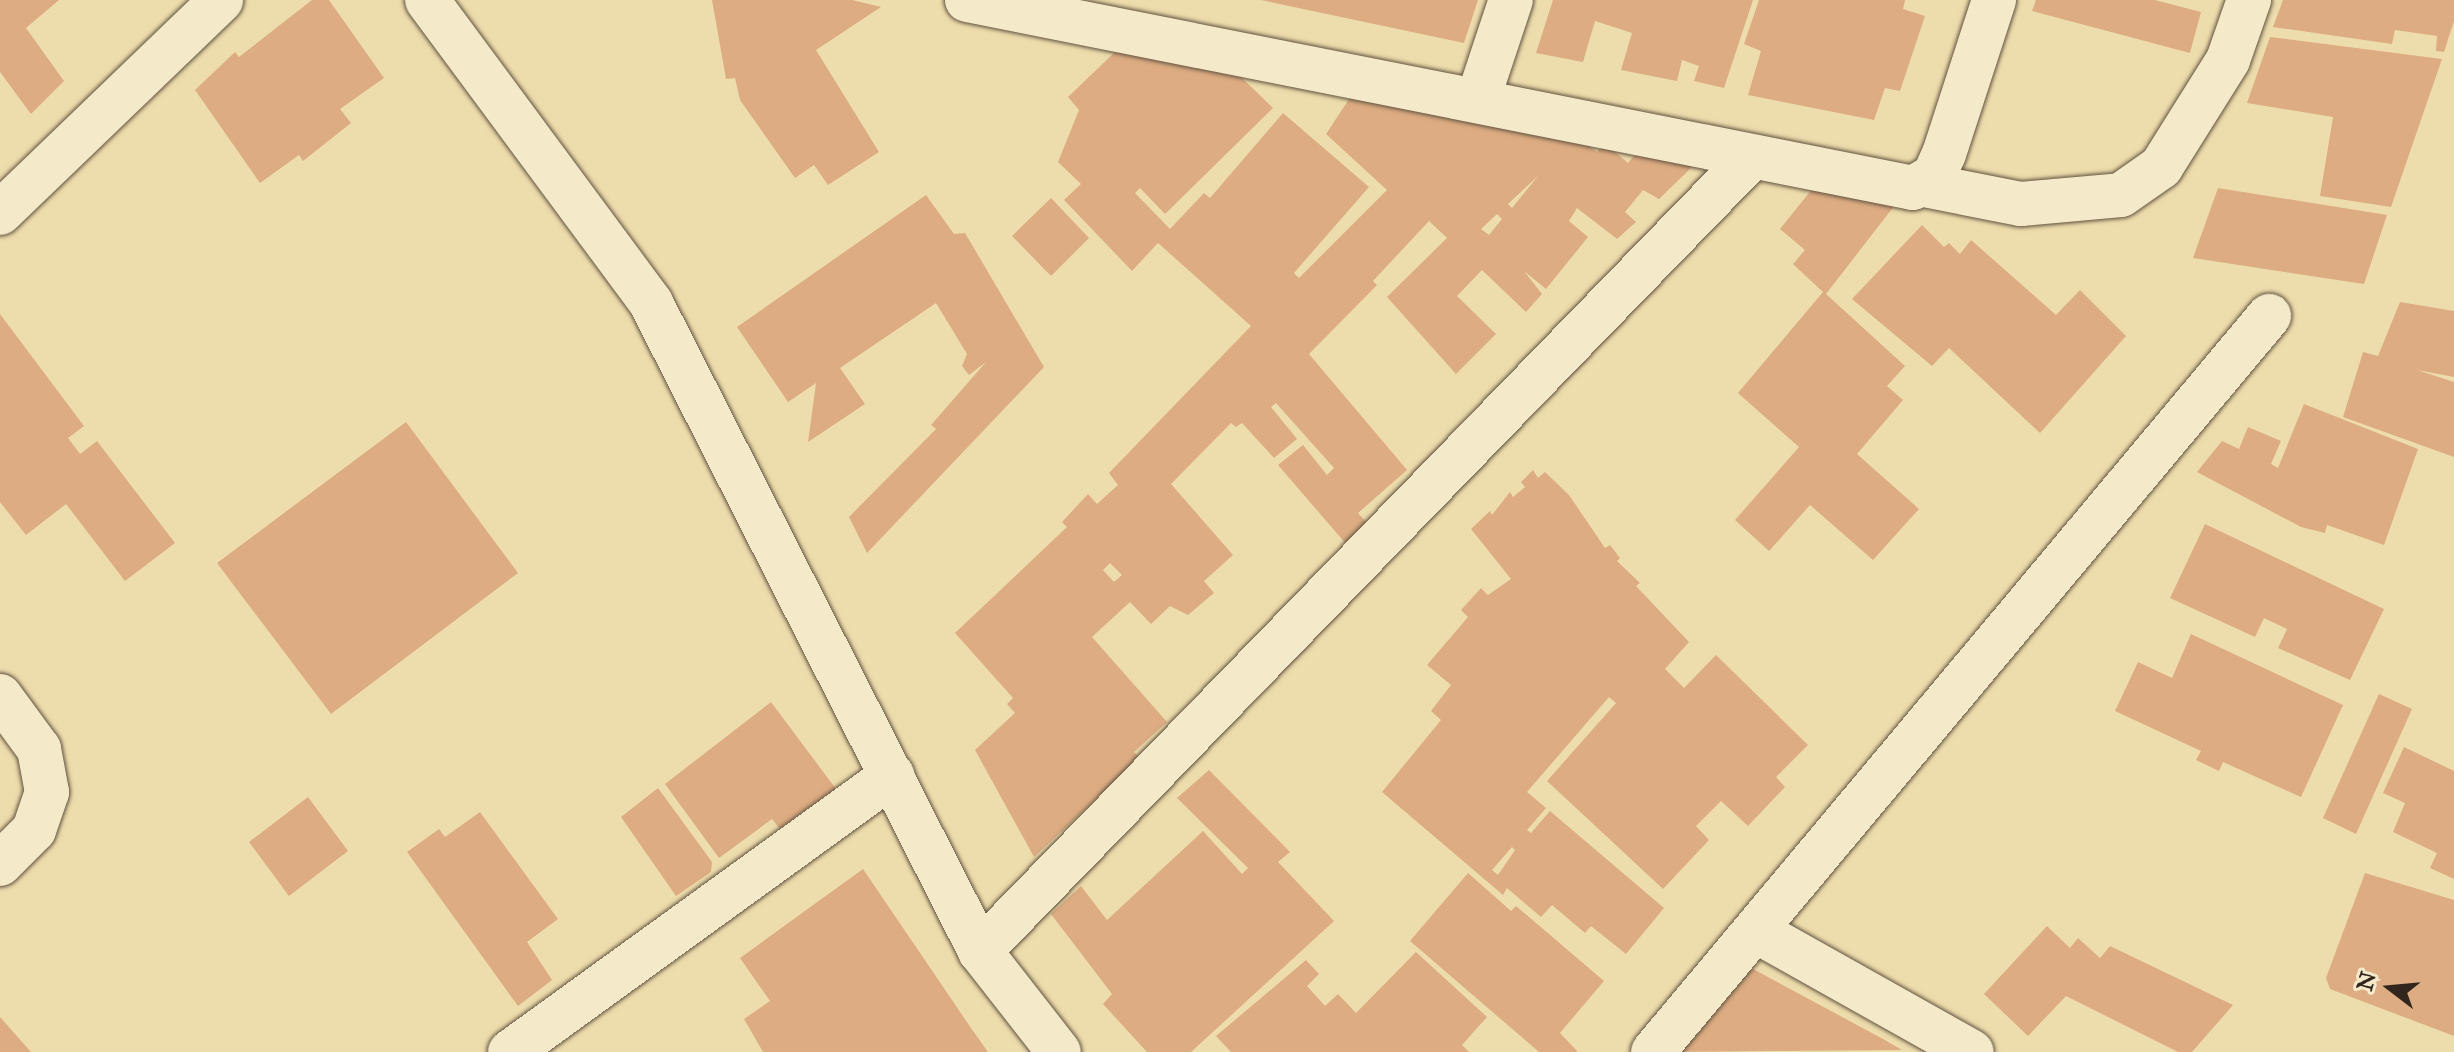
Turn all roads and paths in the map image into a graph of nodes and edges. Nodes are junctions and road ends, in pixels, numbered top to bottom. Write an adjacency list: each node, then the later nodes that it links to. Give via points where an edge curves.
1 (221, 0): 10 (street)
2 (427, 0): 13 (street, via 651,303)
3 (967, 0): 7 (street)
4 (1511, 0): 7 (street)
5 (1994, 0): 9 (street, via 1944,154)
6 (2249, 0): 9 (street, via 2228,60 2161,167 2121,195 2021,204)
7 (1478, 99): 8 (street)
8 (1750, 159): 9 (street, via 1895,186); 16 (street)
9 (1924, 185)
10 (0, 213)
11 (2269, 316): 15 (street)
12 (0, 696): 14 (street, via 39,749 47,792 34,830)
13 (892, 775): 16 (street); 17 (street)
14 (0, 864)
15 (1758, 932): 19 (street); 20 (street)
16 (980, 951): 18 (street)
17 (510, 1052)
18 (1059, 1052)
19 (1653, 1052)
20 (1972, 1052)

